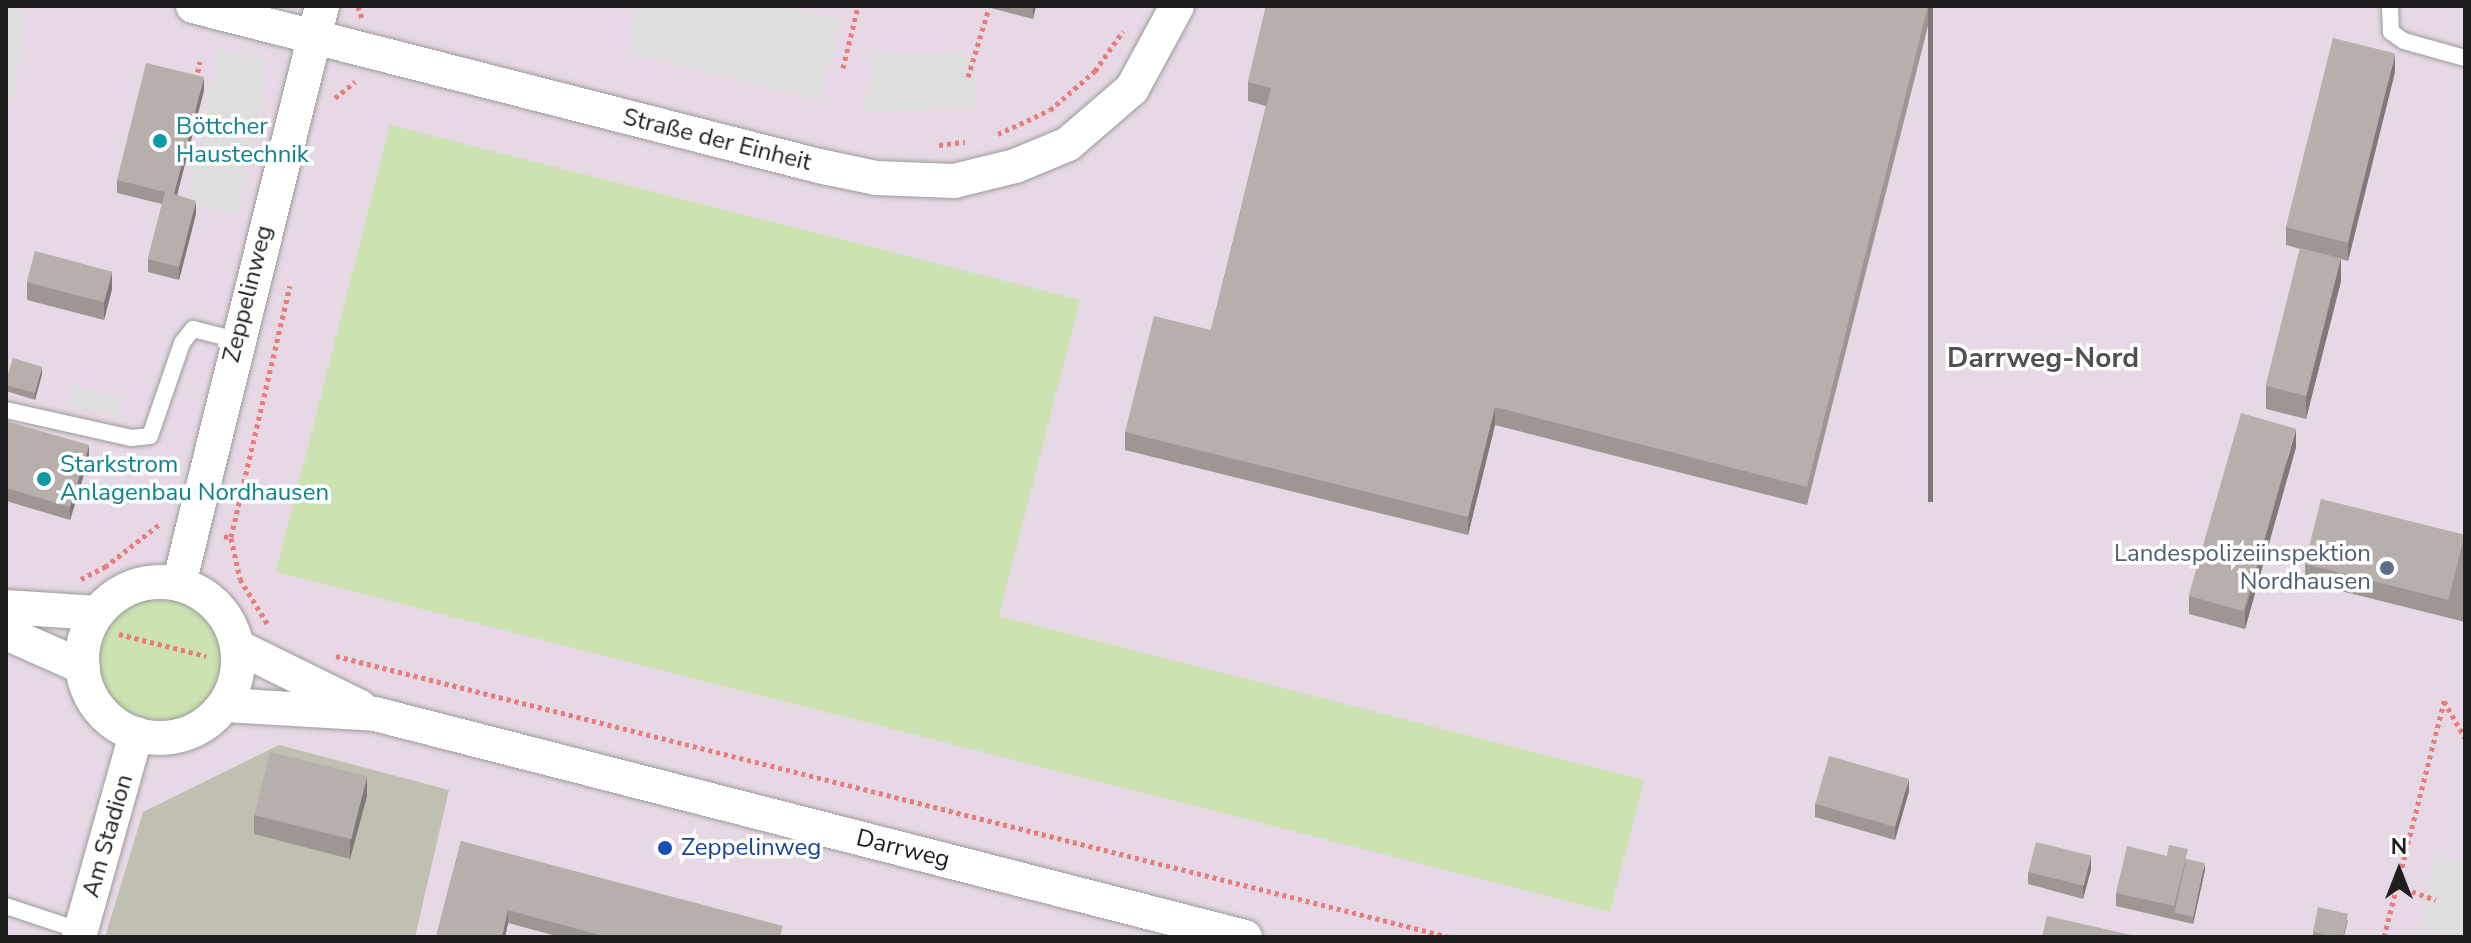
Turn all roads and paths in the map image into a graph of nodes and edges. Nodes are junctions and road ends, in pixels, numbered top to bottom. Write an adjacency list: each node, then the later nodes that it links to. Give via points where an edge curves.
1 (193, 6): 6 (street, Straße der Einheit)
2 (858, 6): 11 (path)
3 (1177, 6): 8 (street, Straße der Einheit, via 1132,89 1068,144 1015,166 954,181 876,178)
4 (2390, 6): 9 (lane, via 2391,32 2404,41)
5 (989, 8): 12 (path)
6 (318, 22): 8 (street, Straße der Einheit); 19 (street, Zeppelinweg)
7 (1125, 28): 15 (path, via 1095,71 1050,110)
8 (386, 56): 14 (path, via 379,84 355,82 343,88)
9 (2465, 58)
10 (200, 61): 13 (path)
11 (843, 68)
12 (968, 77)
13 (194, 88)
14 (330, 114)
15 (990, 138)
16 (976, 140): 17 (path)
17 (923, 148)
18 (291, 281): 22 (path)
19 (236, 340): 20 (lane, via 193,329 182,343 150,436 131,438); 21 (street, Zeppelinweg)
20 (6, 410)
21 (191, 528): 22 (path); 23 (street, Zeppelinweg); 24 (path, via 162,521 105,567)
22 (231, 538): 27 (path, via 240,579)
23 (179, 584): 26 (street, via 129,589); 30 (street, via 218,607)
24 (69, 585)
25 (6, 607): 26 (street)
26 (93, 620): 30 (path); 31 (street)
27 (271, 628)
28 (6, 633): 31 (street)
29 (321, 652): 41 (path)
30 (238, 655): 32 (street); 33 (street, Darrweg)
31 (83, 667): 34 (street, via 99,709)
32 (225, 705): 33 (street, Darrweg); 34 (street, via 207,723 185,734 161,739)
33 (375, 714): 40 (street, Darrweg)
34 (136, 734): 39 (street, Am Stadion)
35 (2465, 738): 36 (path, via 2444,701)
36 (2397, 886): 37 (path); 42 (path)
37 (2436, 900)
38 (6, 906): 39 (lane)
39 (80, 934)
40 (1235, 936)
41 (1450, 937)
42 (2384, 937)

